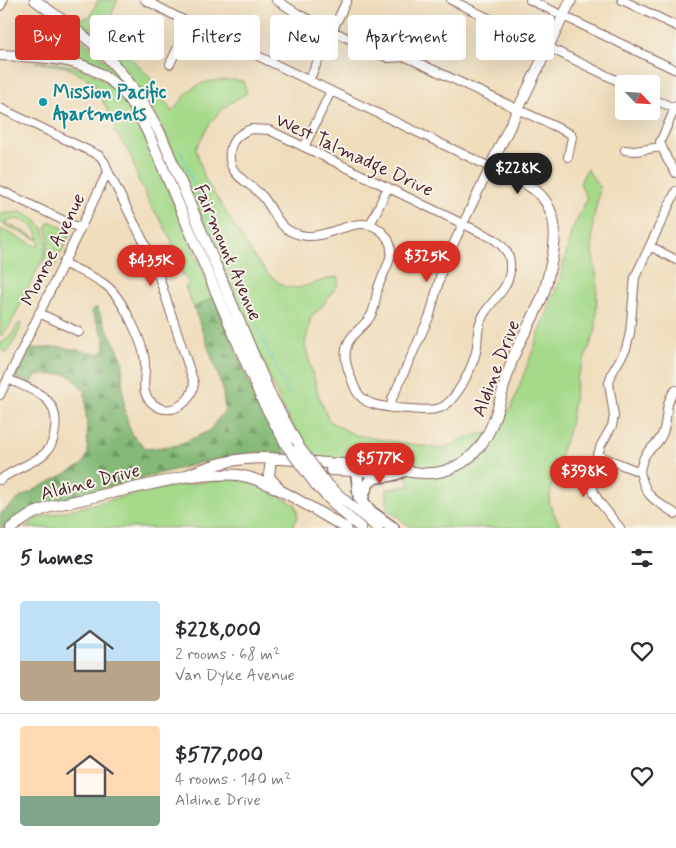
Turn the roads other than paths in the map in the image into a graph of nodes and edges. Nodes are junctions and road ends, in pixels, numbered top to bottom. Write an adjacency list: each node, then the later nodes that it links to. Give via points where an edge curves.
1 (2, 0): 11 (main road)
2 (36, 0): 65 (main road, Fairmount Avenue, bridge, via 111,61 146,107 270,394)
3 (144, 0): 12 (street)
4 (164, 0): 12 (street)
5 (276, 0): 14 (street)
6 (347, 0): 17 (street)
7 (451, 0): 15 (street)
8 (530, 0): 16 (street)
9 (570, 0): 16 (main road)
10 (622, 0): 18 (street)
11 (0, 5)
12 (160, 8): 13 (street)
13 (174, 15)
14 (300, 15)
15 (483, 15)
16 (563, 15): 19 (main road); 28 (street)
17 (338, 19)
18 (676, 26)
19 (554, 34)
20 (338, 35): 35 (street, via 388,58 406,57)
21 (554, 49): 30 (street)
22 (0, 55): 65 (main road, Fairmount Avenue, bridge, via 58,58 77,63 111,81 130,101 149,135 262,400 287,446)
23 (174, 55): 27 (street)
24 (260, 57): 29 (street)
25 (319, 60): 29 (street)
26 (541, 60): 35 (main road)
27 (170, 64)
28 (676, 70)
29 (309, 80): 31 (street)
30 (615, 80)
31 (331, 91): 36 (street); 40 (street)
32 (660, 102): 34 (street)
33 (0, 108): 41 (street, via 100,156)
34 (676, 108): 37 (street, via 661,136)
35 (518, 109): 39 (street, via 571,134); 40 (main road)
36 (304, 147): 43 (street, West Talmadge Drive); 47 (street, West Talmadge Drive, via 269,130 258,129 245,131 234,141 229,157 234,173 260,194 285,228 297,234 315,236 353,225)
37 (661, 147): 38 (street, via 635,152); 42 (street)
38 (625, 150)
39 (568, 157)
40 (490, 167): 46 (street); 61 (main road, Aldine Drive, via 537,192 548,204 555,242 544,294 509,367 499,407 479,448 455,467 442,472)
41 (108, 171): 48 (street, Monroe Avenue); 51 (street, via 154,262 193,378 190,398 176,408 161,408 149,401 145,391 143,349 115,295 107,286)
42 (676, 173)
43 (388, 187): 46 (street, West Talmadge Drive); 47 (street)
44 (0, 190): 48 (street)
45 (676, 191): 49 (street)
46 (463, 223): 57 (street, via 443,266 430,315 392,399); 57 (street, West Talmadge Drive, via 494,240 507,252 511,272 509,281 484,313 475,355 450,402 429,410)
47 (370, 224): 57 (street, via 385,235 390,245 391,260 379,286 373,312 351,337 345,358 359,395 370,403)
48 (79, 228): 51 (street, Monroe Avenue)
49 (650, 246): 50 (street); 58 (street, via 634,278 630,333 626,349 609,382 614,416 612,426)
50 (676, 260)
51 (63, 263): 52 (street, Monroe Avenue)
52 (39, 313): 53 (street); 54 (street, Monroe Avenue)
53 (79, 332)
54 (8, 379): 56 (street, Monroe Avenue); 64 (street, via 45,397 56,414 56,430 53,443 45,453)
55 (676, 390): 62 (street, via 667,405 662,436 642,458)
56 (0, 395)
57 (391, 408)
58 (597, 455): 62 (street); 74 (street, via 593,490)
59 (271, 461): 60 (main road, Aldine Drive); 63 (main road, Aldine Drive, via 236,460); 66 (main road, via 271,481)
60 (355, 468): 61 (main road, Aldine Drive); 67 (highway)
61 (403, 471): 67 (highway, via 371,480)
62 (640, 472): 68 (street, via 648,494)
63 (182, 477): 66 (main road, via 239,475); 69 (main road, Aldine Drive, via 52,506)
64 (0, 480)
65 (321, 483): 71 (main road, Fairmount Avenue, via 339,509); 72 (main road, Fairmount Avenue)
66 (284, 493): 70 (main road)
67 (362, 501): 73 (highway)
68 (676, 514)
69 (11, 528)
70 (346, 528)
71 (361, 528)
72 (378, 528)
73 (393, 528)
74 (620, 528)

